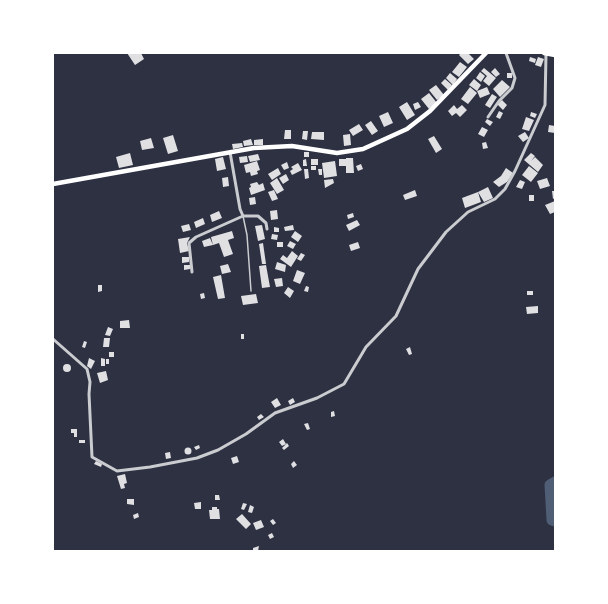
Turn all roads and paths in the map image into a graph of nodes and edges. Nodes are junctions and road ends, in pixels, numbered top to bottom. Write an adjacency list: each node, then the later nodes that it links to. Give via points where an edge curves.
1 (486, 53): 6 (main road, via 430,112 407,129 363,149 337,153 292,146)
2 (506, 53): 5 (street, via 515,78 512,88 499,100)
3 (545, 53): 4 (main road); 12 (street, via 545,105 505,189 495,199 468,212 446,232 418,269 396,316 366,347 344,384 317,398 275,413 218,450 197,458 150,468 117,471 92,457 90,382 87,369)
4 (555, 55)
5 (488, 117)
6 (230, 152): 7 (main road); 8 (street)
7 (53, 184)
8 (243, 216): 9 (street, via 258,216 266,223); 10 (street, via 196,237 189,243); 11 (lane, via 247,234)
9 (267, 230)
10 (192, 272)
11 (251, 291)
12 (53, 339)

